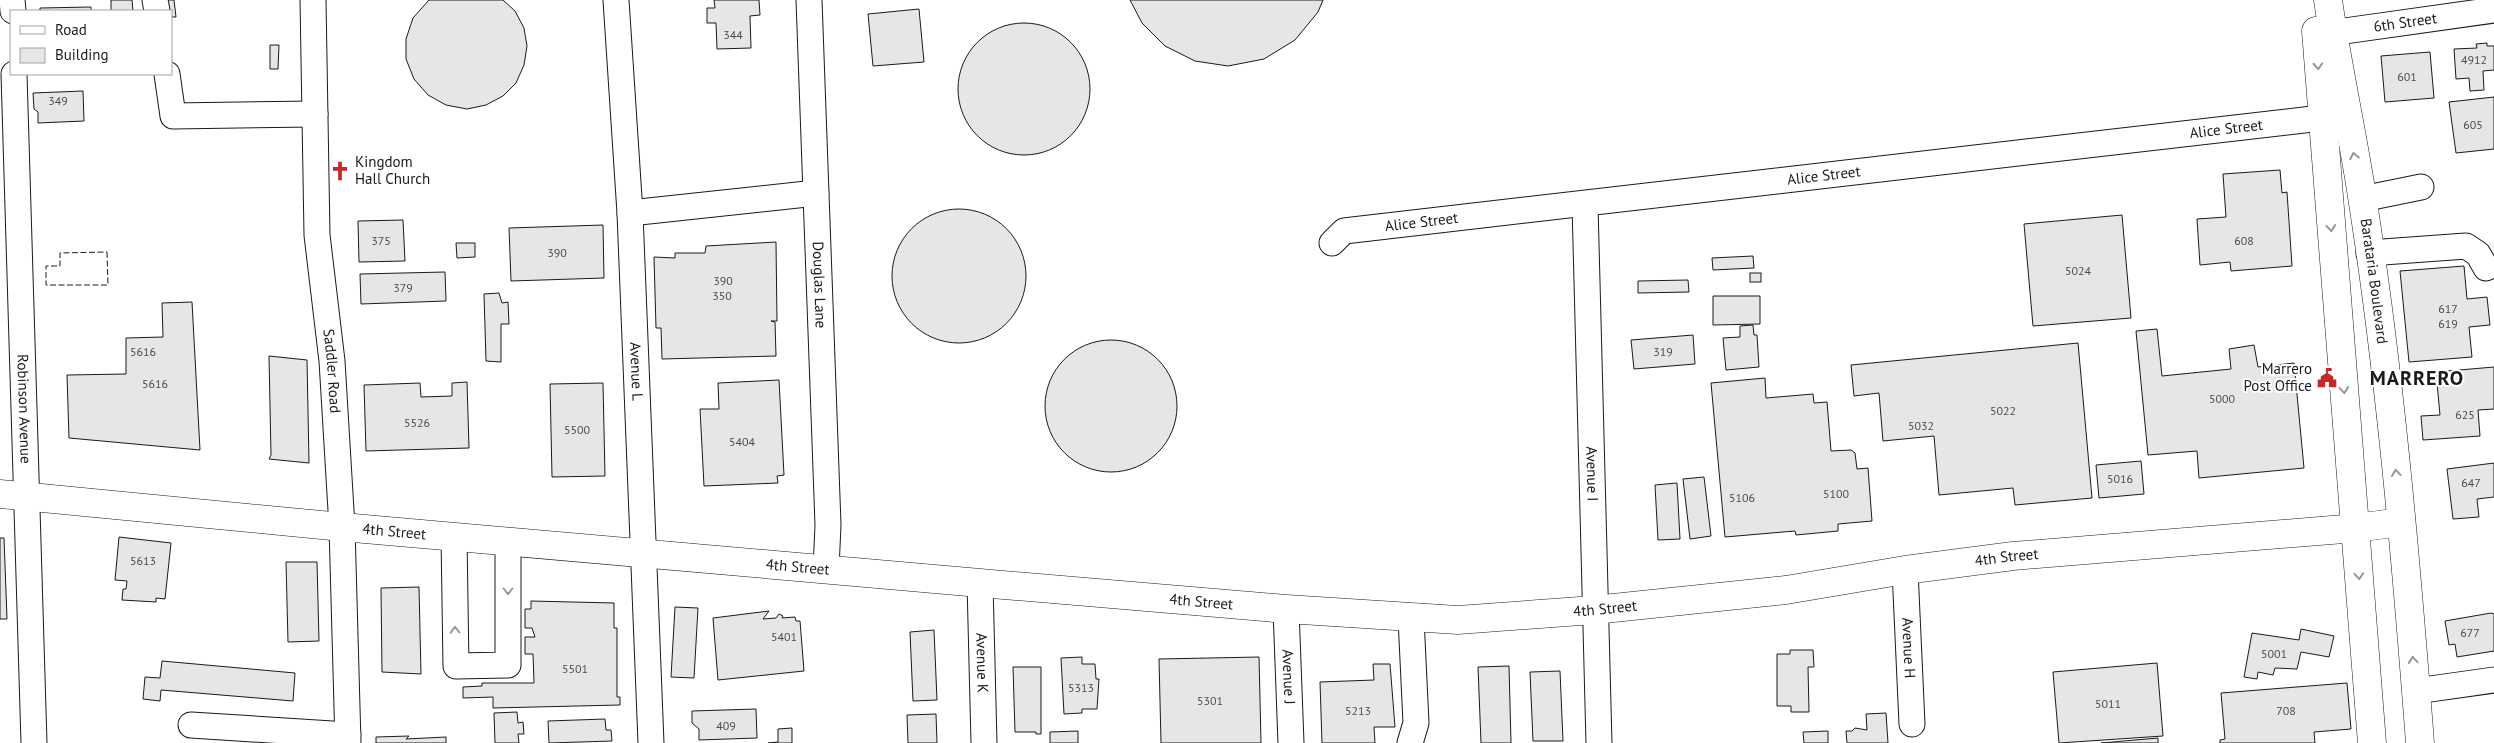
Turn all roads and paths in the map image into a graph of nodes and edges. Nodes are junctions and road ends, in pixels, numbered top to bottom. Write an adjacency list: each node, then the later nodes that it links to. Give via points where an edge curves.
1 (313, 0): 10 (street, Saddler Road)
2 (616, 0): 16 (street, Avenue L)
3 (809, 0): 13 (street, Douglas Lane)
4 (2313, 0): 7 (main road, Barataria Boulevard)
5 (2328, 0): 7 (main road, Barataria Boulevard)
6 (2494, 10): 7 (street, 6th Street)
7 (2324, 34): 11 (main road, Barataria Boulevard, one-way to 11); 14 (main road, Barataria Boulevard, one-way to 7)
8 (14, 75): 21 (street, Robinson Avenue)
9 (166, 75): 10 (street, via 173,116)
10 (315, 114): 23 (street, Saddler Road, via 317,235 332,360)
11 (2321, 118): 15 (street, Alice Street); 24 (main road, Barataria Boulevard, one-way to 24)
12 (2421, 187): 14 (street)
13 (816, 193): 16 (street); 28 (street, Douglas Lane, via 828,525)
14 (2362, 199): 18 (main road, Barataria Boulevard)
15 (1585, 205): 17 (street, Alice Street, via 1344,232); 32 (street, Avenue I)
16 (630, 213): 27 (street, Avenue L)
17 (1332, 243)
18 (2370, 254): 19 (street, via 2466,246 2478,254); 22 (main road, Barataria Boulevard, one-way to 18)
19 (2486, 268)
20 (0, 494): 21 (main road, 4th Street)
21 (27, 496): 23 (main road, 4th Street); 39 (street, Robinson Avenue)
22 (2401, 522): 24 (main road, 4th Street); 35 (main road, Barataria Boulevard, one-way to 22)
23 (342, 527): 25 (main road, 4th Street); 38 (street, Saddler Road)
24 (2356, 528): 29 (main road, 4th Street, via 2013,556); 45 (main road, Barataria Boulevard, one-way to 45)
25 (454, 537): 26 (main road, 4th Street); 26 (street, one-way to 25, via 508,665 456,666)
26 (508, 542): 27 (main road, 4th Street)
27 (645, 554): 28 (main road, 4th Street); 40 (street, Avenue L)
28 (826, 570): 30 (main road, 4th Street)
29 (1905, 570): 32 (main road, 4th Street, via 1786,590); 36 (street, Avenue H)
30 (980, 583): 31 (main road, 4th Street); 41 (street, Avenue K)
31 (1286, 609): 33 (main road, 4th Street); 42 (street, Avenue J)
32 (1594, 610): 33 (main road, 4th Street, via 1458,620); 44 (street, Avenue I)
33 (1411, 618): 43 (street, via 1416,723)
34 (2494, 680): 35 (street)
35 (2416, 692): 46 (main road, Barataria Boulevard)
36 (1912, 724)
37 (191, 725): 38 (street)
38 (348, 739)
39 (34, 743)
40 (651, 743)
41 (984, 743)
42 (1291, 743)
43 (1410, 743)
44 (1598, 743)
45 (2372, 743)
46 (2420, 743)

